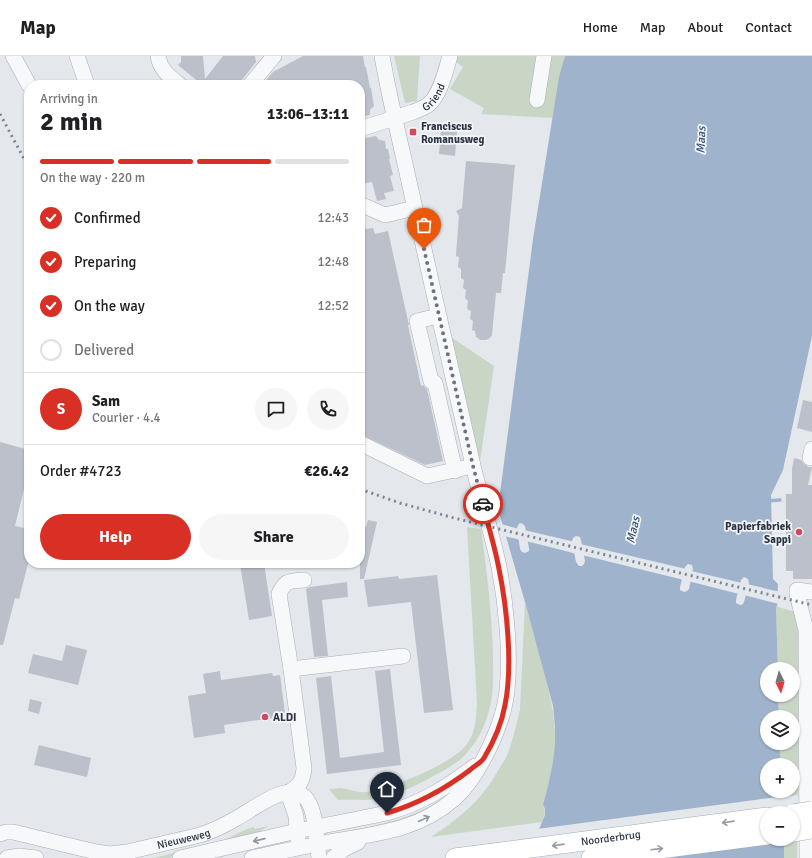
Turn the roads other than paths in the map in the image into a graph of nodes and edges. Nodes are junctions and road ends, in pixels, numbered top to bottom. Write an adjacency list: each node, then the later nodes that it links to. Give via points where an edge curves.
1 (13, 56): 8 (street)
2 (77, 56): 9 (street)
3 (158, 56): 10 (street, via 163,70)
4 (274, 56): 11 (street)
5 (382, 56): 13 (street)
6 (450, 56): 13 (street, Griend, via 436,96 421,110)
7 (544, 56): 12 (street)
8 (26, 80)
9 (85, 80)
10 (174, 80)
11 (254, 80)
12 (537, 100)
13 (395, 118): 14 (street, Griend); 16 (street)
14 (365, 128)
15 (365, 206): 16 (street, via 385,215)
16 (415, 208): 17 (street)
17 (438, 316): 19 (street); 20 (street, via 417,321 431,381 435,383)
18 (365, 445): 20 (street, via 427,476)
19 (473, 466): 20 (street); 25 (street, via 499,568 508,654 505,707 498,729)
20 (454, 470)
21 (304, 580): 24 (street, via 290,581 283,586 279,594)
22 (812, 592): 26 (street, via 797,590 806,630)
23 (403, 656): 24 (street)
24 (291, 669): 27 (street, via 304,768 300,784)
25 (483, 759): 31 (street, via 444,789 415,804 387,813); 36 (street, one-way to 25, via 407,826 441,809 456,798 471,780)
26 (809, 783): 47 (street)
27 (288, 793): 31 (street, via 301,795 309,802); 33 (street); 35 (street, Nieuweweg, via 276,795 208,833 127,852 110,854 13,832)
28 (812, 811): 29 (main road, bridge)
29 (800, 813)
30 (760, 818): 45 (main road, Noorderbrug, one-way to 45)
31 (315, 828): 33 (street); 38 (street)
32 (812, 829): 34 (main road, bridge)
33 (298, 831): 39 (street); 42 (street, one-way to 42)
34 (800, 831)
35 (0, 834)
36 (373, 835): 38 (street); 44 (street, via 348,846)
37 (760, 836): 46 (main road, Noorderbrug, one-way to 37)
38 (318, 851): 39 (street)
39 (300, 853): 43 (street)
40 (7, 858): 41 (street)
41 (36, 858)
42 (180, 858)
43 (252, 858)
44 (333, 858)
45 (455, 858)
46 (591, 858)
47 (807, 858)

